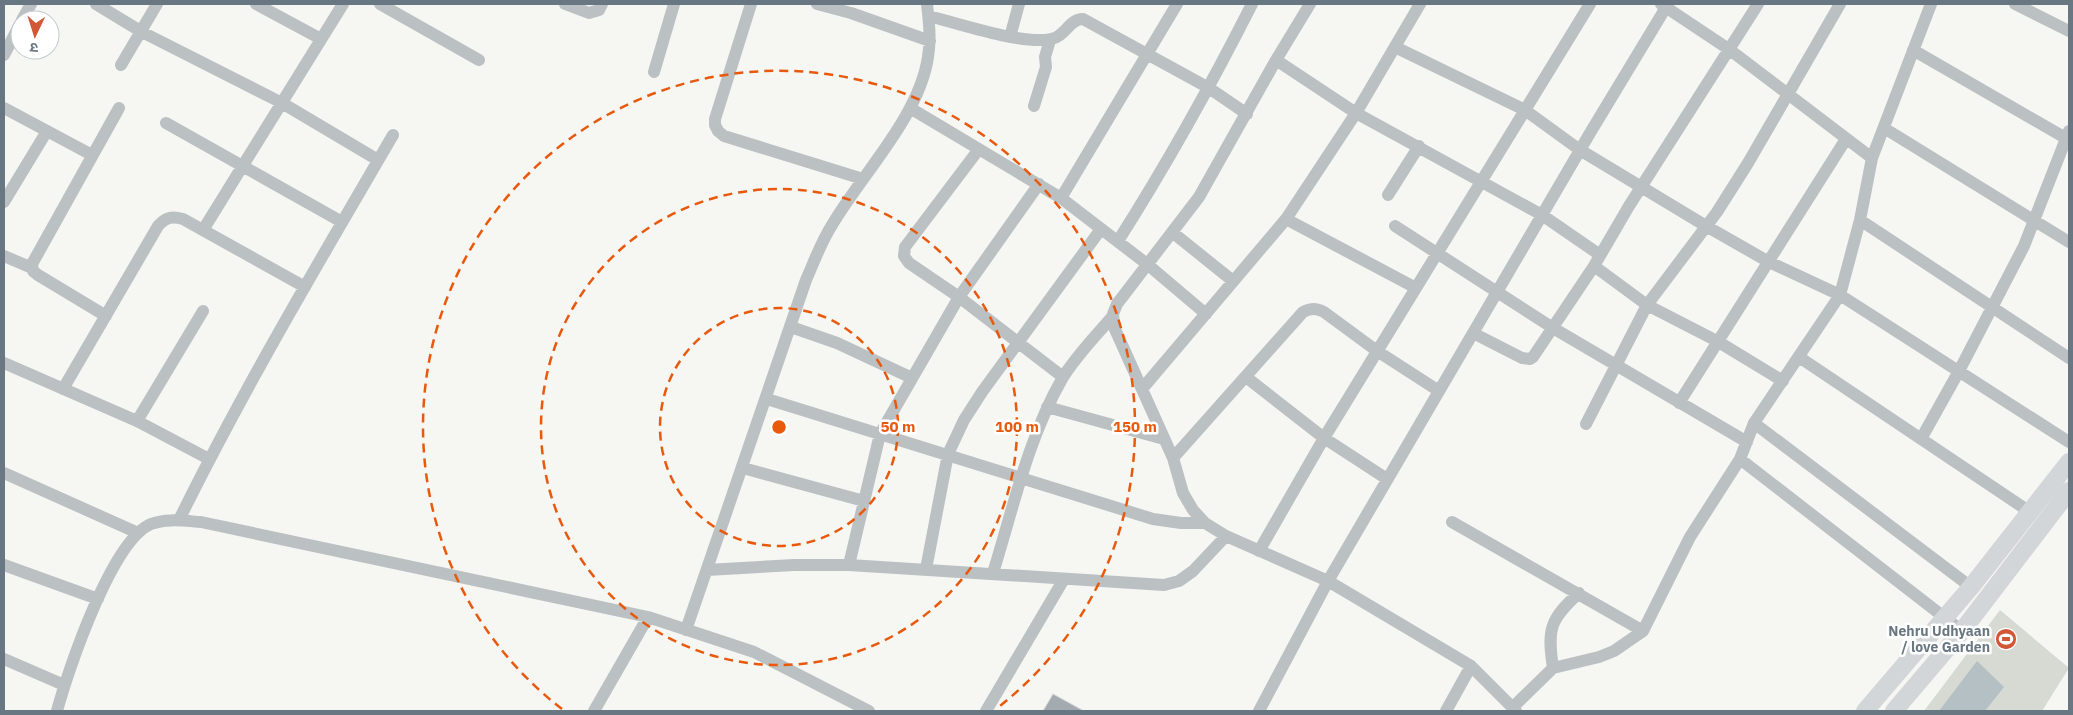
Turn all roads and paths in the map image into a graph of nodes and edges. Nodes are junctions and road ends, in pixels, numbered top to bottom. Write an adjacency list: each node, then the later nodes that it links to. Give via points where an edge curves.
1 (96, 4): 24 (street)
2 (157, 4): 24 (street)
3 (256, 4): 26 (street)
4 (343, 4): 26 (street)
5 (380, 4): 35 (street)
6 (565, 4): 7 (street, via 589,13 600,10)
7 (602, 4)
8 (674, 4): 38 (street)
9 (751, 4): 62 (street, via 718,107 715,125 718,131 724,136)
10 (817, 4): 28 (street)
11 (1019, 4): 25 (street)
12 (1177, 4): 33 (street)
13 (1252, 4): 39 (street)
14 (1310, 4): 36 (street)
15 (1420, 4): 30 (street)
16 (1590, 4): 46 (street)
17 (1758, 4): 31 (street)
18 (1840, 4): 40 (street)
19 (1931, 4): 32 (street)
20 (2015, 4): 23 (street)
21 (1665, 5): 31 (street); 57 (street)
22 (928, 10): 25 (street); 28 (street)
23 (2069, 31)
24 (142, 32): 37 (street); 41 (street)
25 (1010, 36): 27 (street)
26 (321, 39): 41 (street)
27 (1050, 40): 33 (street, via 1082,19); 42 (street)
28 (930, 41): 45 (street, via 923,78)
29 (10, 43): 34 (street)
30 (1395, 47): 46 (street); 47 (street)
31 (1730, 50): 40 (street); 65 (street)
32 (1913, 50): 50 (street); 53 (street)
33 (1148, 54): 39 (street); 67 (street)
34 (4, 55)
35 (479, 60)
36 (1276, 60): 47 (street); 48 (street)
37 (121, 65)
38 (654, 72)
39 (1209, 88): 48 (street); 79 (street)
40 (1788, 94): 54 (street); 75 (street)
41 (282, 102): 60 (street); 61 (street)
42 (1034, 106)
43 (4, 108): 51 (street)
44 (119, 108): 58 (street)
45 (910, 108): 56 (street); 62 (street)
46 (1525, 110): 57 (street); 63 (street)
47 (1356, 113): 55 (street); 70 (street)
48 (1247, 114): 78 (street, via 1199,197)
49 (166, 123): 61 (street)
50 (1884, 128): 59 (street); 72 (street)
51 (47, 131): 58 (street); 68 (street)
52 (393, 134): 60 (street)
53 (2068, 136): 72 (street)
54 (1846, 138): 59 (street); 84 (street)
55 (1419, 146): 63 (street); 66 (street)
56 (979, 149): 64 (street); 92 (street, via 904,252 909,263)
57 (1580, 150): 65 (street); 69 (street)
58 (92, 155): 86 (street, via 35,256)
59 (1872, 158): 71 (street)
60 (378, 160): 73 (street)
61 (242, 166): 73 (street); 77 (street)
62 (863, 179): 99 (street, via 827,234 806,280)
63 (1481, 182): 69 (street); 81 (street)
64 (1039, 184): 67 (street); 92 (street)
65 (1641, 187): 75 (street); 83 (street)
66 (1388, 196)
67 (1061, 198): 76 (street)
68 (4, 202)
69 (1542, 215): 83 (street); 90 (street)
70 (1286, 219): 87 (street); 89 (street)
71 (1860, 220): 91 (street); 94 (street)
72 (2033, 220): 80 (street); 94 (street, via 2024,246)
73 (342, 222): 88 (street)
74 (1395, 226): 81 (street)
75 (1706, 226): 84 (street); 93 (street)
76 (1101, 229): 79 (street); 103 (street)
77 (203, 230): 88 (street); 97 (street, via 175,217 166,218 158,226)
78 (1172, 232): 85 (street); 87 (street)
79 (1118, 241): 85 (street)
80 (2069, 242)
81 (1437, 253): 89 (street); 90 (street)
82 (4, 256): 86 (street)
83 (1597, 261): 93 (street); 100 (street)
84 (1769, 262): 91 (street); 102 (street)
85 (1147, 264): 96 (street); 98 (street, via 1116,304)
86 (32, 268): 97 (street, via 38,275)
87 (1233, 282): 96 (street)
88 (305, 287): 131 (street)
89 (1416, 288): 104 (street)
90 (1497, 292): 100 (street); 101 (street)
91 (1840, 295): 105 (street); 109 (street)
92 (958, 297): 103 (street); 112 (street)
93 (1647, 305): 102 (street); 108 (street)
94 (1991, 307): 106 (street); 109 (street)
95 (203, 311): 120 (street)
96 (1206, 314): 115 (street)
97 (106, 316): 114 (street)
98 (1112, 317): 110 (street); 115 (street)
99 (791, 327): 112 (street, via 837,343); 117 (street)
100 (1553, 328): 101 (street, via 1530,359); 108 (street)
101 (1472, 333): 116 (street)
102 (1717, 341): 113 (street); 118 (street)
103 (1018, 342): 110 (street); 129 (street, via 973,406)
104 (1377, 351): 111 (street, via 1324,312 1309,309); 116 (street); 124 (street)
105 (1799, 358): 113 (street); 126 (street)
106 (2069, 358)
107 (4, 363): 114 (street)
108 (1616, 366): 118 (street); 122 (street)
109 (1959, 371): 126 (street); 128 (street)
110 (1063, 377): 119 (street)
111 (1246, 377): 124 (street); 130 (street)
112 (912, 378): 123 (street)
113 (1783, 381): 121 (street)
114 (63, 389): 120 (street)
115 (1142, 389): 125 (street)
116 (1438, 391): 137 (street)
117 (766, 399): 123 (street); 134 (street)
118 (1679, 403): 127 (street)
119 (1047, 407): 125 (street); 136 (street)
120 (138, 421): 131 (street)
121 (1754, 423): 127 (street); 154 (street)
122 (1586, 424)
123 (880, 434): 129 (street); 139 (street)
124 (1324, 438): 137 (street); 146 (street)
125 (1164, 439): 130 (street)
126 (1920, 439): 140 (street)
127 (1747, 442): 132 (street)
128 (2069, 442)
129 (948, 454): 136 (street); 149 (street)
130 (1173, 458): 143 (street, via 1183,493)
131 (209, 459): 141 (street)
132 (1740, 459): 158 (street); 160 (street, via 1690,538)
133 (2069, 462): 140 (street)
134 (742, 468): 139 (street); 150 (street)
135 (4, 473): 144 (street)
136 (1022, 478): 143 (street, via 1153,519); 151 (street)
137 (1387, 479): 153 (street)
138 (2069, 491): 161 (street)
139 (864, 501): 148 (street)
140 (2030, 512): 154 (street)
141 (179, 520): 144 (street, via 151,524); 157 (street)
142 (1452, 522): 155 (street)
143 (1205, 523): 145 (street)
144 (138, 533): 156 (street, via 112,570)
145 (1226, 536): 146 (street); 152 (street, via 1193,571 1179,581 1164,585)
146 (1258, 551): 153 (street)
147 (4, 565): 156 (street)
148 (849, 565): 149 (street); 150 (street)
149 (926, 568): 151 (street)
150 (707, 570): 159 (street)
151 (993, 574): 152 (street)
152 (1064, 579): 170 (street)
153 (1328, 581): 163 (street); 171 (street)
154 (1971, 587): 158 (street)
155 (1579, 593): 160 (street); 164 (street, via 1554,620 1550,649)
156 (98, 599): 165 (street)
157 (648, 617): 159 (street); 168 (street)
158 (1946, 617): 161 (street); 173 (street)
159 (686, 630): 169 (street, via 754,652)
160 (1643, 631): 164 (street, via 1614,651)
161 (1962, 631): 174 (street)
162 (4, 659): 165 (street)
163 (1471, 666): 166 (street); 172 (street)
164 (1553, 668): 166 (street)
165 (64, 685): 167 (street)
166 (1514, 710)
167 (57, 711)
168 (594, 711)
169 (869, 711)
170 (986, 711)
171 (1259, 711)
172 (1446, 711)
173 (1865, 711)
174 (1894, 711)

